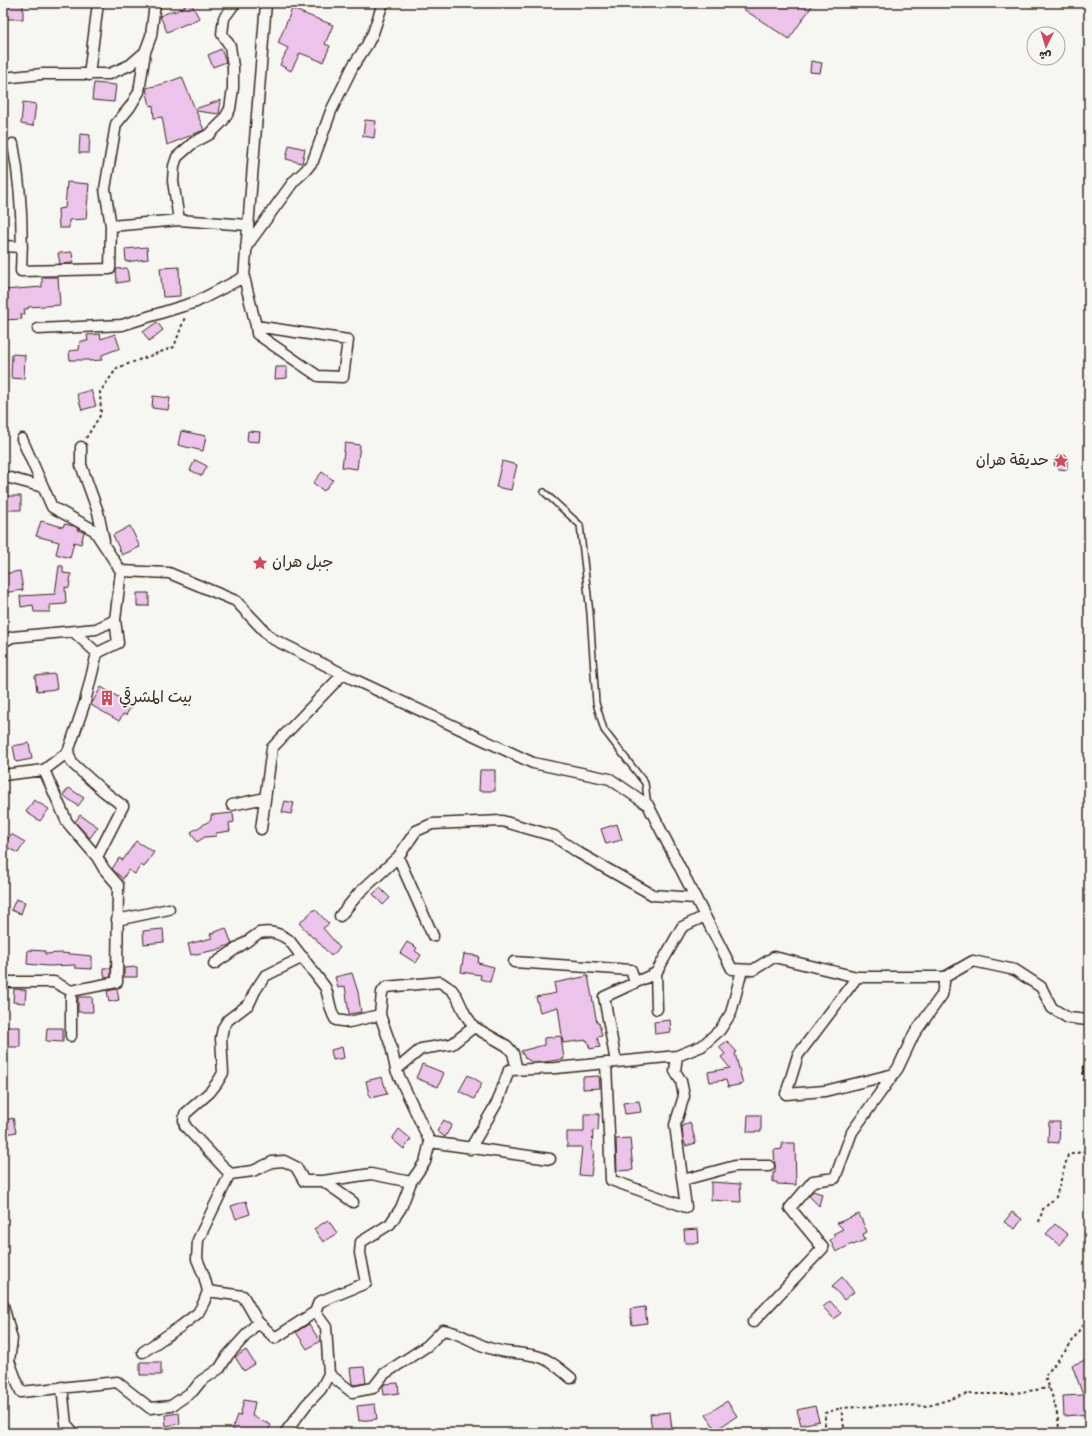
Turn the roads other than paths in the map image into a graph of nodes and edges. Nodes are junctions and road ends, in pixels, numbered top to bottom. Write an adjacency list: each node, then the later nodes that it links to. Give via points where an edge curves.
1 (98, 3): 7 (street)
2 (155, 3): 6 (street, via 151,36)
3 (235, 3): 10 (street, via 224,18 222,34 230,46 233,67 230,109 223,121 210,134 193,143 177,157 173,182)
4 (266, 3): 11 (street)
5 (383, 3): 15 (street, via 373,33 331,111 313,161 294,181)
6 (145, 52): 7 (street, via 130,65 109,74); 12 (street, via 139,92 116,124 105,189)
7 (89, 74): 8 (street, via 42,74)
8 (3, 78)
9 (13, 144): 14 (street, via 21,201)
10 (179, 220): 11 (street); 12 (street)
11 (248, 225): 15 (street)
12 (111, 226): 14 (street, via 110,268 21,270)
13 (3, 246): 14 (street)
14 (22, 247)
15 (246, 247): 16 (street)
16 (244, 277): 17 (street); 18 (street, via 189,304 122,325)
17 (256, 326): 17 (street, via 348,340 343,377 318,376 257,334)
18 (38, 329)
19 (22, 439): 22 (street)
20 (81, 446): 24 (street, via 81,464 98,512)
21 (3, 477): 22 (street)
22 (43, 487): 24 (street, via 52,507 94,530)
23 (544, 492): 36 (lane, via 580,525 590,613 596,703 604,730 645,783)
24 (105, 547): 25 (street)
25 (121, 571): 26 (street); 30 (street, via 169,573 236,601 271,638)
26 (115, 620): 27 (street, via 96,629); 29 (street, via 118,643)
27 (74, 632): 28 (street, via 12,637); 29 (street)
28 (3, 642)
29 (97, 653): 31 (street, via 85,702)
30 (343, 674): 34 (street, via 272,748); 36 (street, via 533,764 610,779)
31 (68, 752): 32 (street); 39 (street, via 72,763 123,806)
32 (44, 770): 33 (street); 39 (street, via 67,822)
33 (3, 775)
34 (265, 798): 35 (street); 37 (street)
35 (232, 805)
36 (648, 806): 40 (street)
37 (260, 829)
38 (398, 857): 40 (street, via 416,831 432,824 502,821 554,836 653,895); 42 (street, via 358,893); 45 (street)
39 (97, 858): 44 (street, via 118,885)
40 (695, 898): 43 (street)
41 (169, 908): 44 (street)
42 (340, 916)
43 (704, 916): 49 (street, via 732,969); 50 (street, via 682,927)
44 (117, 920): 55 (street, via 117,982)
45 (433, 936)
46 (303, 957): 48 (street, via 281,934 266,932 259,933); 57 (street, via 325,987 332,1015 336,1020 349,1022); 70 (street, via 265,976 249,1004 228,1020 221,1038 223,1073 210,1092 185,1114 185,1126)
47 (514, 962): 54 (street, via 631,970)
48 (214, 964)
49 (742, 970): 51 (street, via 753,970 774,957); 61 (street, via 731,1013 723,1027 702,1046)
50 (656, 973): 54 (street); 56 (street)
51 (857, 977): 52 (street); 65 (street, via 798,1055 786,1094 825,1091)
52 (945, 977): 58 (street, via 973,961 1015,970 1041,987 1052,1008 1068,1018); 65 (street, via 942,995 914,1034)
53 (3, 982): 55 (street, via 54,982)
54 (635, 983): 62 (street, via 604,997)
55 (71, 991): 60 (street)
56 (657, 1009)
57 (380, 1015): 59 (street, via 382,992 386,987 440,982 454,993); 63 (street)
58 (1089, 1020)
59 (474, 1027): 63 (street, via 452,1044 421,1048); 64 (street, via 507,1046 513,1053)
60 (71, 1036)
61 (677, 1056): 62 (street); 71 (street, via 675,1071 681,1081 684,1096 675,1124)
62 (611, 1062): 64 (street); 71 (street, via 611,1180 686,1207)
63 (396, 1070): 66 (street)
64 (517, 1070): 67 (street, via 509,1070 498,1101)
65 (894, 1074): 79 (street, via 852,1132 835,1178 813,1181 790,1208 823,1248)
66 (430, 1142): 67 (street); 73 (street, via 425,1162)
67 (470, 1149): 68 (street)
68 (550, 1159)
69 (768, 1166): 71 (street, via 735,1166)
70 (230, 1174): 72 (street, via 253,1172 272,1162 284,1161 296,1167 304,1181); 75 (street, via 198,1240 197,1259)
71 (683, 1180)
72 (323, 1181): 73 (street, via 371,1174); 74 (street)
73 (412, 1182): 77 (street, via 401,1208 390,1224 361,1242 360,1253 366,1283 319,1302)
74 (353, 1202)
75 (208, 1291): 78 (street, via 243,1296); 80 (street, via 198,1313)
76 (3, 1305): 83 (street, via 12,1339 9,1361 21,1392)
77 (316, 1312): 78 (street, via 275,1338); 81 (street, via 326,1327)
78 (258, 1322): 83 (street, via 228,1355 220,1368 171,1406 150,1408 117,1382)
79 (753, 1322)
80 (143, 1352)
81 (329, 1374): 82 (street, via 352,1392 373,1388 384,1374 427,1346 443,1330 494,1350 542,1357); 85 (street, via 321,1389)
82 (571, 1378)
83 (62, 1387): 84 (street, via 66,1424)
84 (74, 1433)
85 (285, 1433)

